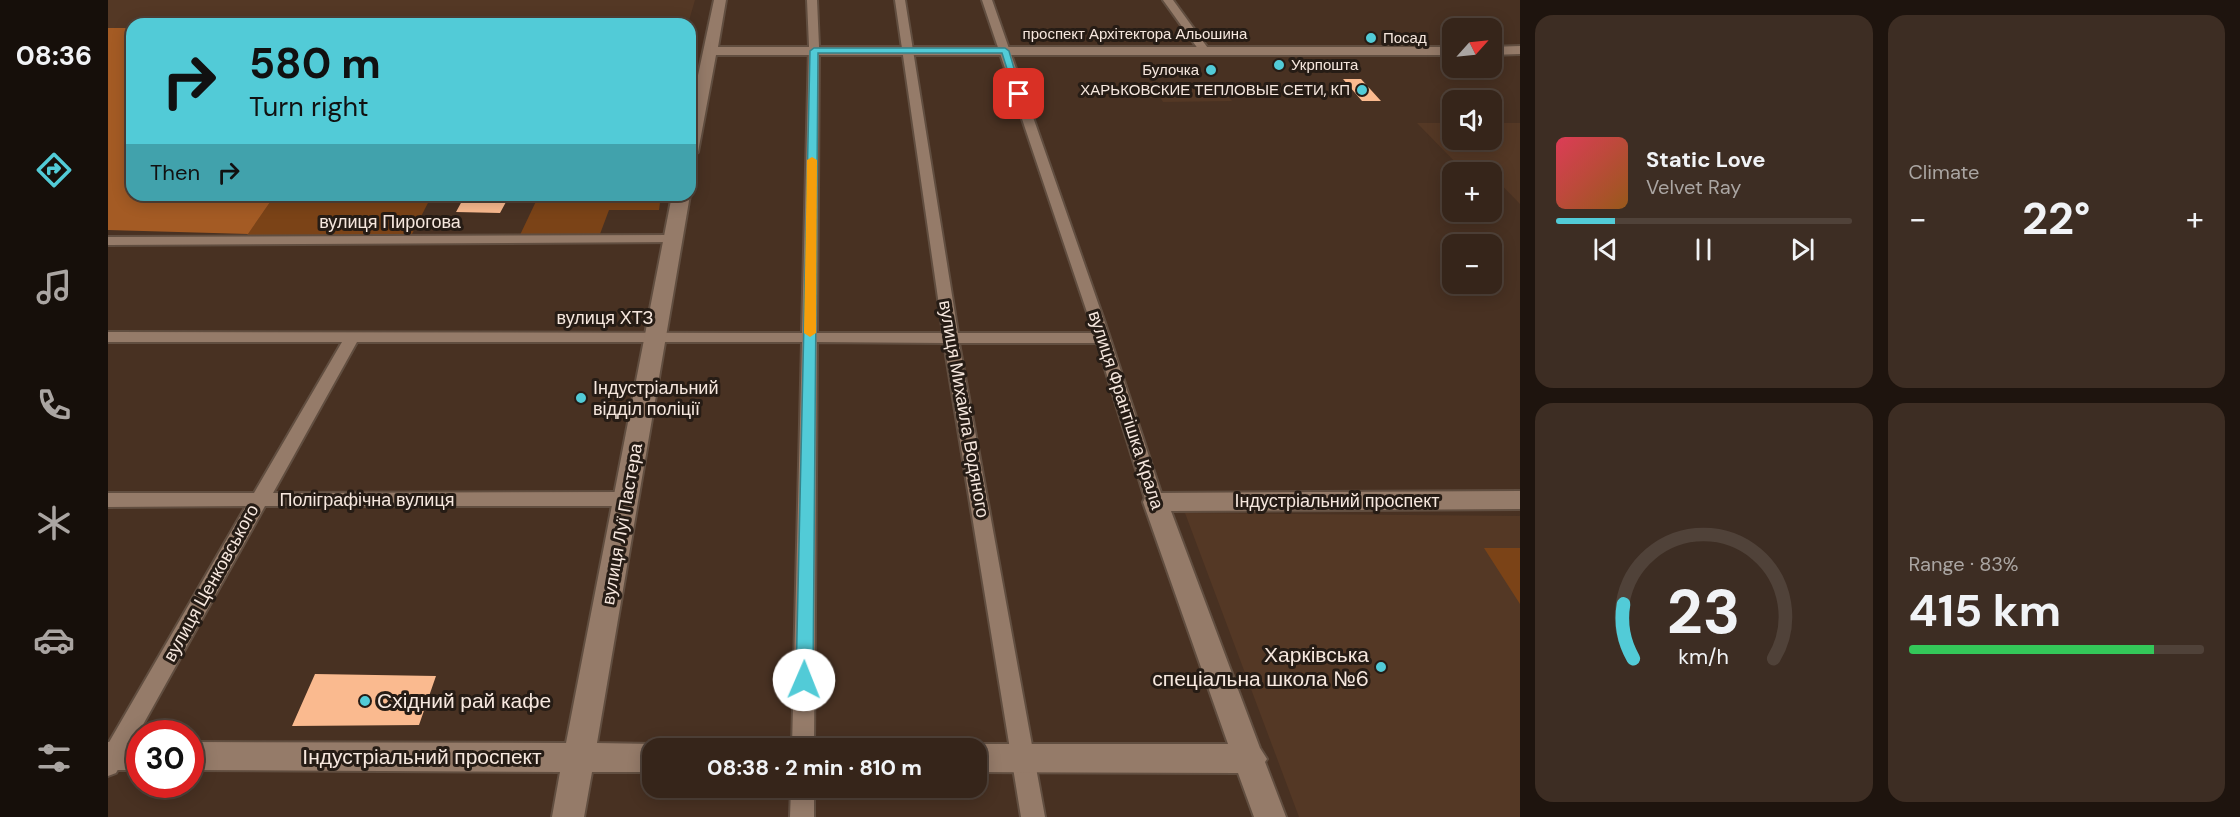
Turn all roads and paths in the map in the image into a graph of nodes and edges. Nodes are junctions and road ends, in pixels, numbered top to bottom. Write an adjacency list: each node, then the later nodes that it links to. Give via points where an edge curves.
1 (720, 0): 7 (street)
2 (812, 0): 8 (street)
3 (900, 0): 9 (street, вулиця Михайла Водяного)
4 (987, 0): 10 (street, вулиця Франтішка Крала)
5 (1168, 0): 11 (street)
6 (1520, 50): 13 (street)
7 (710, 51): 8 (street, проспект Архітектора Альошина); 14 (street)
8 (814, 51): 9 (street, проспект Архітектора Альошина); 21 (street)
9 (907, 51): 10 (street, проспект Архітектора Альошина); 22 (street, вулиця Михайла Водяного)
10 (1005, 51): 11 (street, проспект Архітектора Альошина); 23 (street, вулиця Франтішка Крала)
11 (1205, 51): 12 (street, проспект Архітектора Альошина)
12 (1442, 51)
13 (1502, 51)
14 (696, 122)
15 (680, 201): 16 (street, вулиця Луї Пастера)
16 (673, 239): 17 (street, вулиця Пирогова); 20 (street, вулиця Луї Пастера)
17 (108, 241)
18 (108, 337): 19 (street, вулиця ХТЗ)
19 (352, 338): 20 (street, вулиця ХТЗ); 27 (street, вулиця Ценковського)
20 (656, 338): 21 (street, вулиця ХТЗ); 24 (street, вулиця Луї Пастера)
21 (810, 338): 22 (street, вулиця ХТЗ); 29 (street)
22 (951, 338): 23 (street, вулиця ХТЗ); 35 (street, вулиця Михайла Водяного)
23 (1102, 338): 28 (street, вулиця Франтішка Крала)
24 (627, 499): 27 (street, Поліграфічна вулиця); 31 (street, вулиця Луї Пастера)
25 (108, 500): 27 (street, Поліграфічна вулиця)
26 (1520, 500): 28 (street, Індустріальний проспект)
27 (257, 501): 32 (street, вулиця Ценковського)
28 (1155, 502): 36 (street, вулиця Франтішка Крала)
29 (803, 738)
30 (204, 756): 31 (street, Індустріальний проспект)
31 (579, 757): 33 (street, Індустріальний проспект); 38 (street, вулиця Луї Пастера)
32 (117, 758)
33 (642, 758)
34 (987, 758): 35 (street)
35 (1023, 759): 36 (street); 40 (street, вулиця Михайла Водяного)
36 (1251, 759): 41 (street, вулиця Франтішка Крала)
37 (803, 798): 39 (street)
38 (568, 817)
39 (802, 817)
40 (1033, 817)
41 (1270, 817)

